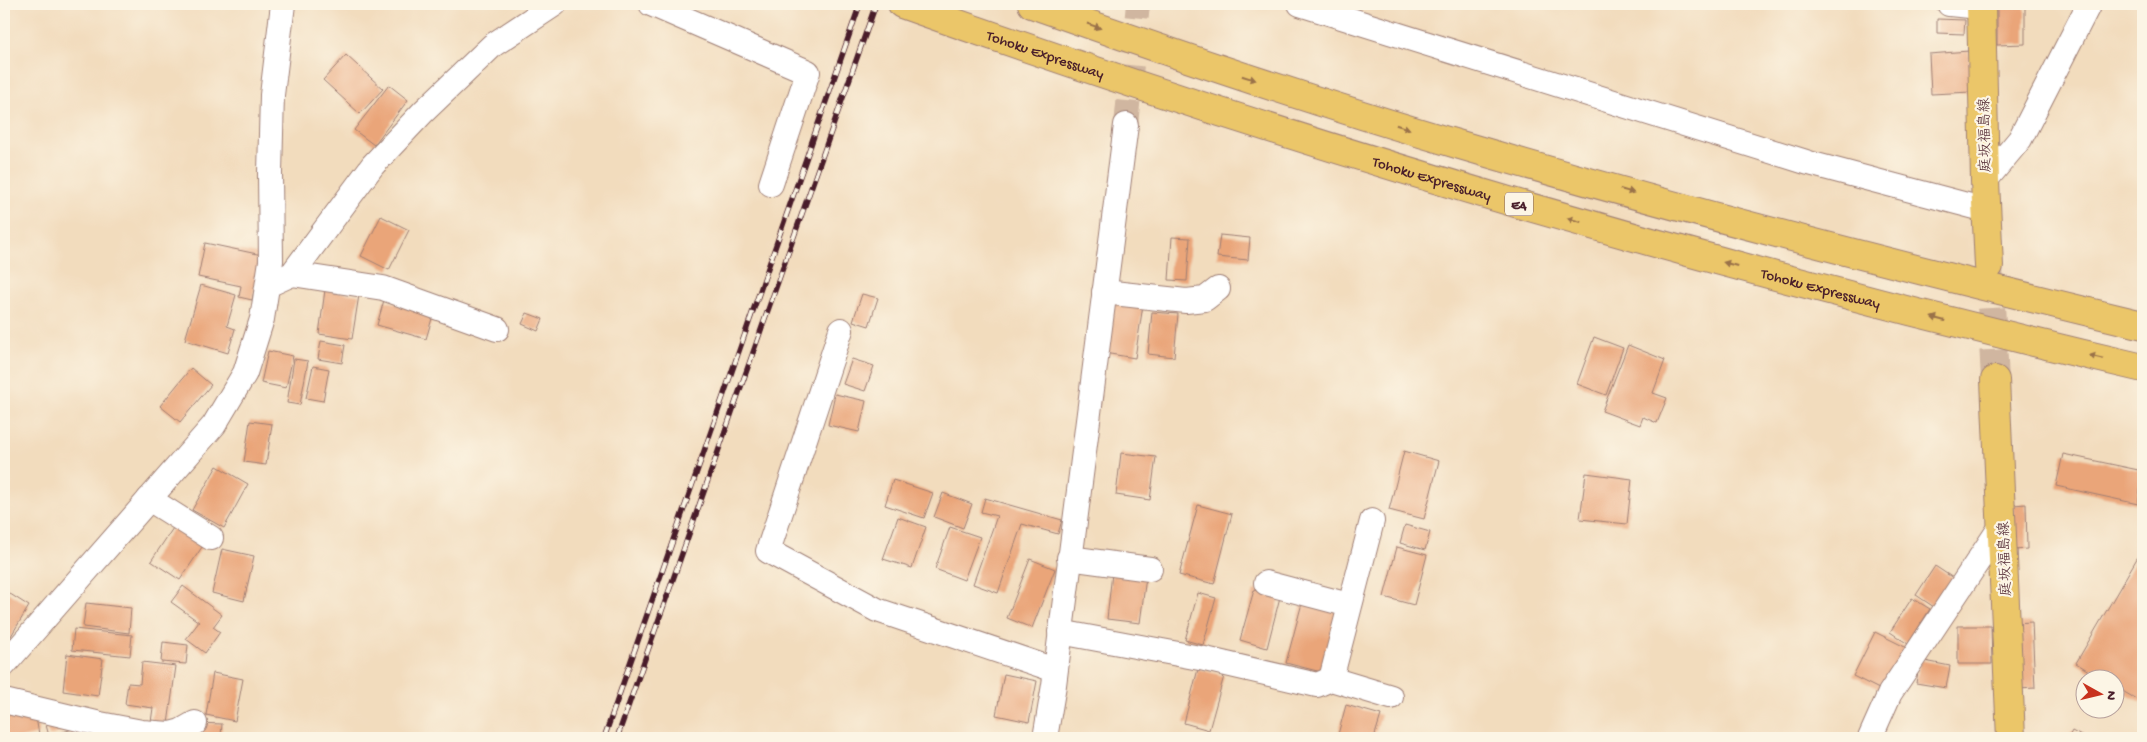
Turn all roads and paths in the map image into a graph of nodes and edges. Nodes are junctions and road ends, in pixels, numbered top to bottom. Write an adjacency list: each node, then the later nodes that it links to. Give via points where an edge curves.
1 (283, 4): 16 (street, via 272,95)
2 (554, 4): 15 (street, via 493,45 424,112 373,165)
3 (651, 4): 12 (street, via 808,72)
4 (904, 4): 22 (main road, Tohoku Expressway / E4, one-way to 4, via 1953,324 1442,182 1160,93)
5 (1032, 4): 19 (main road, one-way to 19, via 1168,52 1456,144 1741,224)
6 (1300, 4): 13 (street, via 1809,163)
7 (1949, 4): 9 (street)
8 (2089, 4): 11 (street, via 2020,138)
9 (1981, 5): 11 (main road, 庭坂福島線)
10 (1126, 125): 18 (street)
11 (1985, 181): 13 (main road, 庭坂福島線)
12 (771, 184)
13 (1986, 210): 14 (main road, 庭坂福島線)
14 (1989, 266)
15 (292, 274): 16 (street); 20 (street, via 383,288)
16 (268, 285): 24 (street, via 262,319 244,373 214,425)
17 (1218, 290): 18 (street, via 1205,299 1186,301)
18 (1104, 292): 28 (street)
19 (2143, 325)
20 (497, 330)
21 (841, 330): 34 (street, via 768,551 877,610)
22 (2143, 368)
23 (1995, 380): 26 (main road, 庭坂福島線)
24 (149, 499): 27 (street); 33 (street)
25 (1372, 521): 31 (street)
26 (2002, 525): 40 (street, via 1890,693); 41 (main road, 庭坂福島線)
27 (211, 538)
28 (1068, 558): 29 (street); 32 (street)
29 (1150, 569)
30 (1266, 583): 31 (street)
31 (1349, 605): 35 (street)
32 (1060, 632): 34 (street); 35 (street, via 1205,659 1317,685)
33 (4, 665)
34 (1055, 670): 39 (street)
35 (1331, 678): 36 (street)
36 (1391, 697)
37 (4, 701): 38 (street, via 142,732 170,734 181,732)
38 (195, 723)
39 (1045, 738)
40 (1870, 738)
41 (2011, 738)

